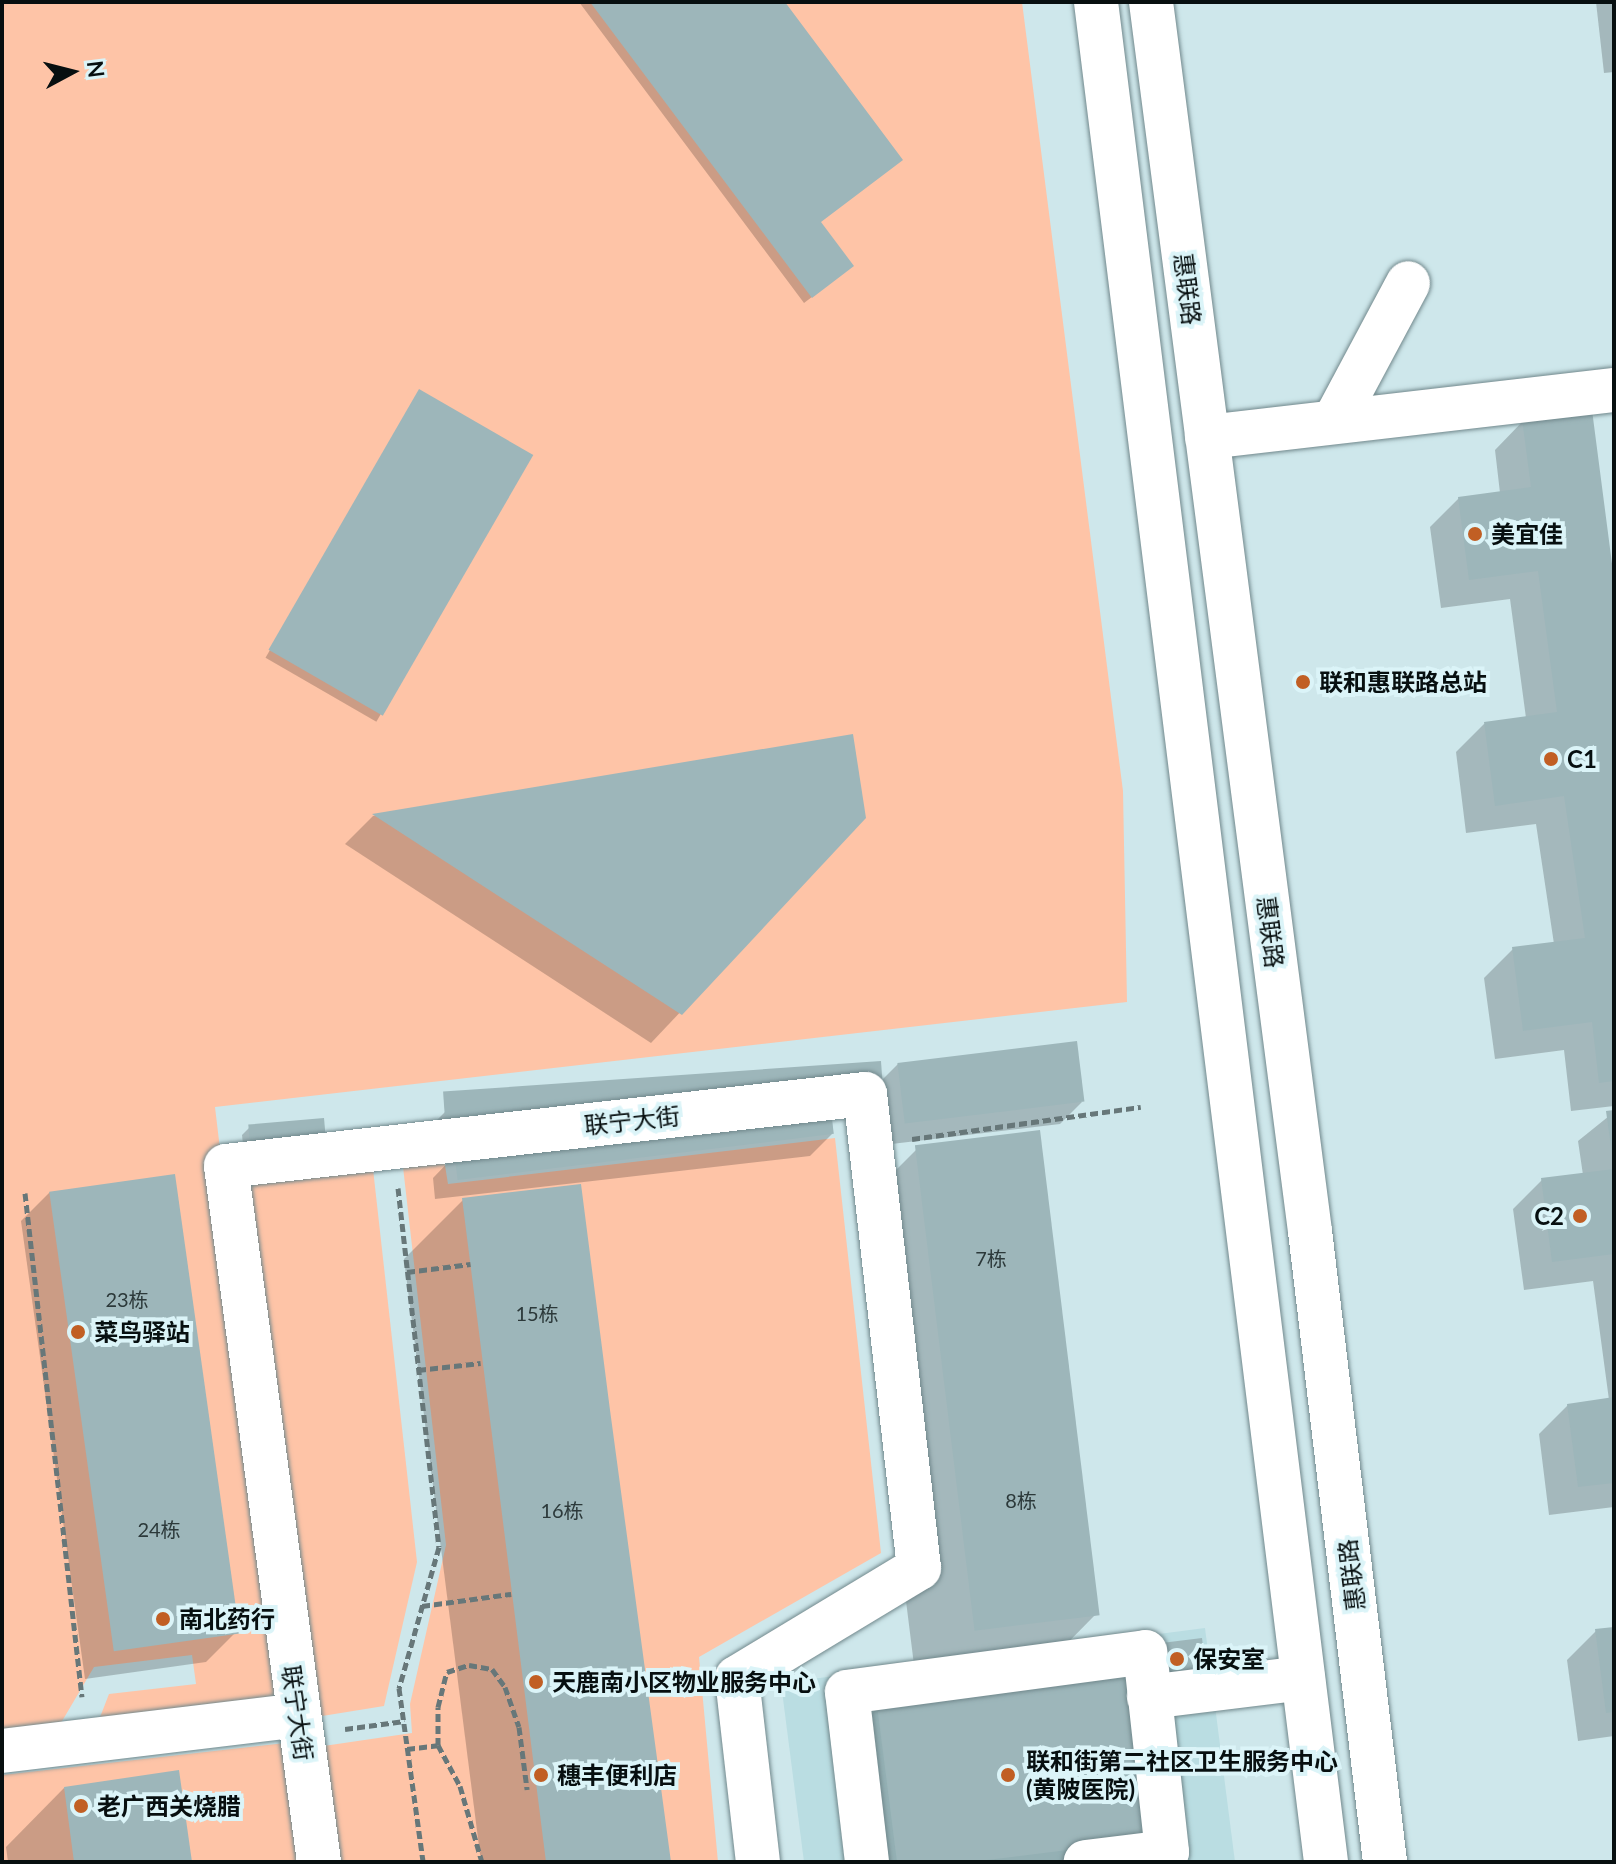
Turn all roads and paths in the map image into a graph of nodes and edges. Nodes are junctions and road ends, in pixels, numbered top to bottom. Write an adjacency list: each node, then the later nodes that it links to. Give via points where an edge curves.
1 (1096, 2): 17 (street)
2 (1151, 2): 6 (street, 惠联路)
3 (1408, 283): 5 (street)
4 (1614, 390): 5 (street)
5 (1335, 420): 6 (street)
6 (1207, 437): 33 (street, 惠联路)
7 (1141, 1107): 8 (path)
8 (871, 1144): 9 (street, 联宁大街, via 865,1094); 29 (street, 联宁大街, via 919,1568 737,1678)
9 (393, 1146): 12 (path); 21 (street, 联宁大街, via 226,1166)
10 (25, 1193): 19 (path)
11 (470, 1264): 12 (path)
12 (407, 1272): 14 (path)
13 (481, 1363): 14 (path)
14 (418, 1370): 16 (path, via 439,1547)
15 (511, 1594): 16 (path)
16 (422, 1606): 20 (path, via 399,1688)
17 (1303, 1678): 18 (street); 32 (street)
18 (1149, 1697): 30 (street, via 1145,1652 847,1692); 31 (street, via 1167,1852)
19 (82, 1700)
20 (404, 1721): 21 (path); 23 (path)
21 (300, 1725): 24 (street); 26 (street, 联宁大街)
22 (438, 1745): 23 (path); 25 (path, via 438,1707 447,1672 469,1665 492,1669 519,1727); 28 (path, via 460,1786)
23 (407, 1749): 27 (path)
24 (2, 1751)
25 (527, 1789)
26 (319, 1862)
27 (423, 1862)
28 (482, 1862)
29 (758, 1862)
30 (867, 1862)
31 (1086, 1862)
32 (1326, 1862)
33 (1385, 1862)

